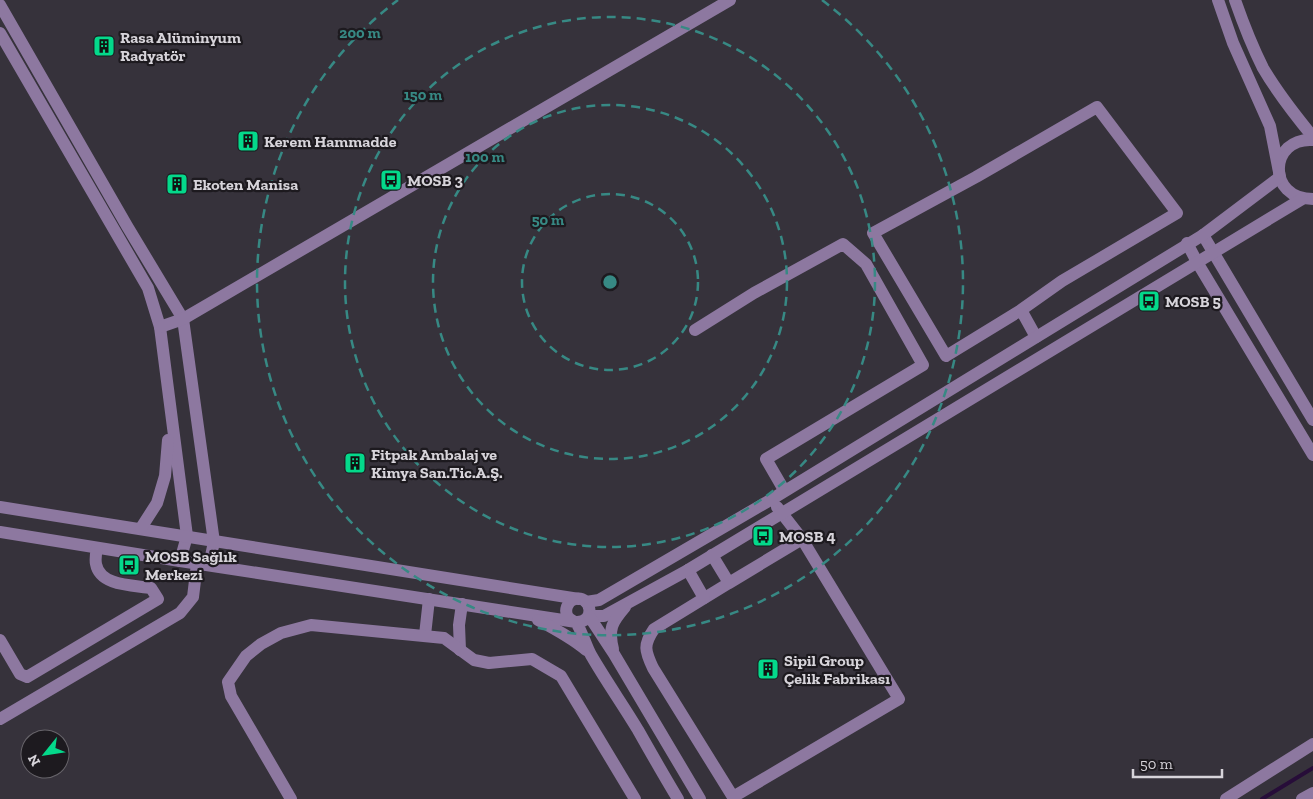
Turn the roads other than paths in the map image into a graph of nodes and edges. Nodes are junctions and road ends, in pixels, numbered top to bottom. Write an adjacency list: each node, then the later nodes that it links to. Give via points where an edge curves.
1 (730, 0): 14 (street)
2 (1218, 0): 7 (street, via 1233,43 1270,126)
3 (1235, 0): 6 (street, via 1264,69)
4 (0, 5): 14 (street)
5 (0, 33): 15 (street, via 148,288)
6 (1313, 139): 7 (street, via 1296,142 1287,148 1281,157)
7 (1280, 177): 8 (street, via 1288,191); 9 (street)
8 (1308, 199): 11 (street)
9 (1202, 235): 10 (street); 11 (street)
10 (1187, 243): 12 (street); 17 (street)
11 (1213, 252): 12 (street); 19 (street)
12 (1197, 262): 20 (street); 24 (street)
13 (1021, 310): 13 (street, via 946,356 873,233 1097,107 1176,213 1062,281); 17 (street)
14 (183, 319): 15 (street); 29 (street)
15 (160, 328): 18 (street)
16 (695, 330): 21 (street, via 844,244 866,264 923,365 766,459)
17 (1036, 336): 21 (street)
18 (171, 418): 25 (street, via 165,476 156,503); 27 (street)
19 (1313, 420)
20 (1313, 455)
21 (784, 490): 22 (street)
22 (772, 498): 24 (street); 38 (street, via 599,600)
23 (0, 507): 25 (street)
24 (781, 512): 28 (street); 31 (street)
25 (141, 528): 27 (street)
26 (0, 532): 30 (street)
27 (187, 536): 29 (street); 32 (street)
28 (802, 539): 35 (street); 36 (street, via 899,699 733,797 646,653 647,639 654,629)
29 (214, 542): 33 (street); 38 (street)
30 (97, 548): 32 (street); 45 (street, via 96,563 100,574 108,581 151,588 158,599 28,677 20,674)
31 (712, 555): 34 (street); 35 (street)
32 (180, 561): 33 (street)
33 (203, 564): 37 (street); 49 (street, via 193,598 180,613)
34 (688, 570): 36 (street); 39 (street)
35 (729, 583): 36 (street)
36 (704, 598)
37 (429, 599): 40 (street); 44 (street)
38 (582, 600): 42 (street, via 590,608); 43 (street, via 571,601 566,611)
39 (631, 601): 42 (street, via 604,616); 48 (street, via 612,625 610,636)
40 (462, 604): 41 (street); 46 (street, via 458,626)
41 (527, 615): 43 (street); 47 (street, via 558,630)
42 (588, 616): 43 (street); 48 (street)
43 (576, 622): 47 (street)
44 (425, 635): 46 (street, via 444,638); 52 (street, via 311,625 281,633 246,656 228,682 231,696)
45 (0, 640)
46 (460, 650): 53 (street, via 474,660 489,663 532,659 561,676)
47 (591, 654): 54 (street)
48 (614, 654): 55 (street)
49 (0, 719)
50 (1313, 744): 56 (street)
51 (1313, 793): 57 (street)
52 (291, 799)
53 (635, 799)
54 (678, 799)
55 (700, 799)
56 (1226, 799)
57 (1302, 799)

